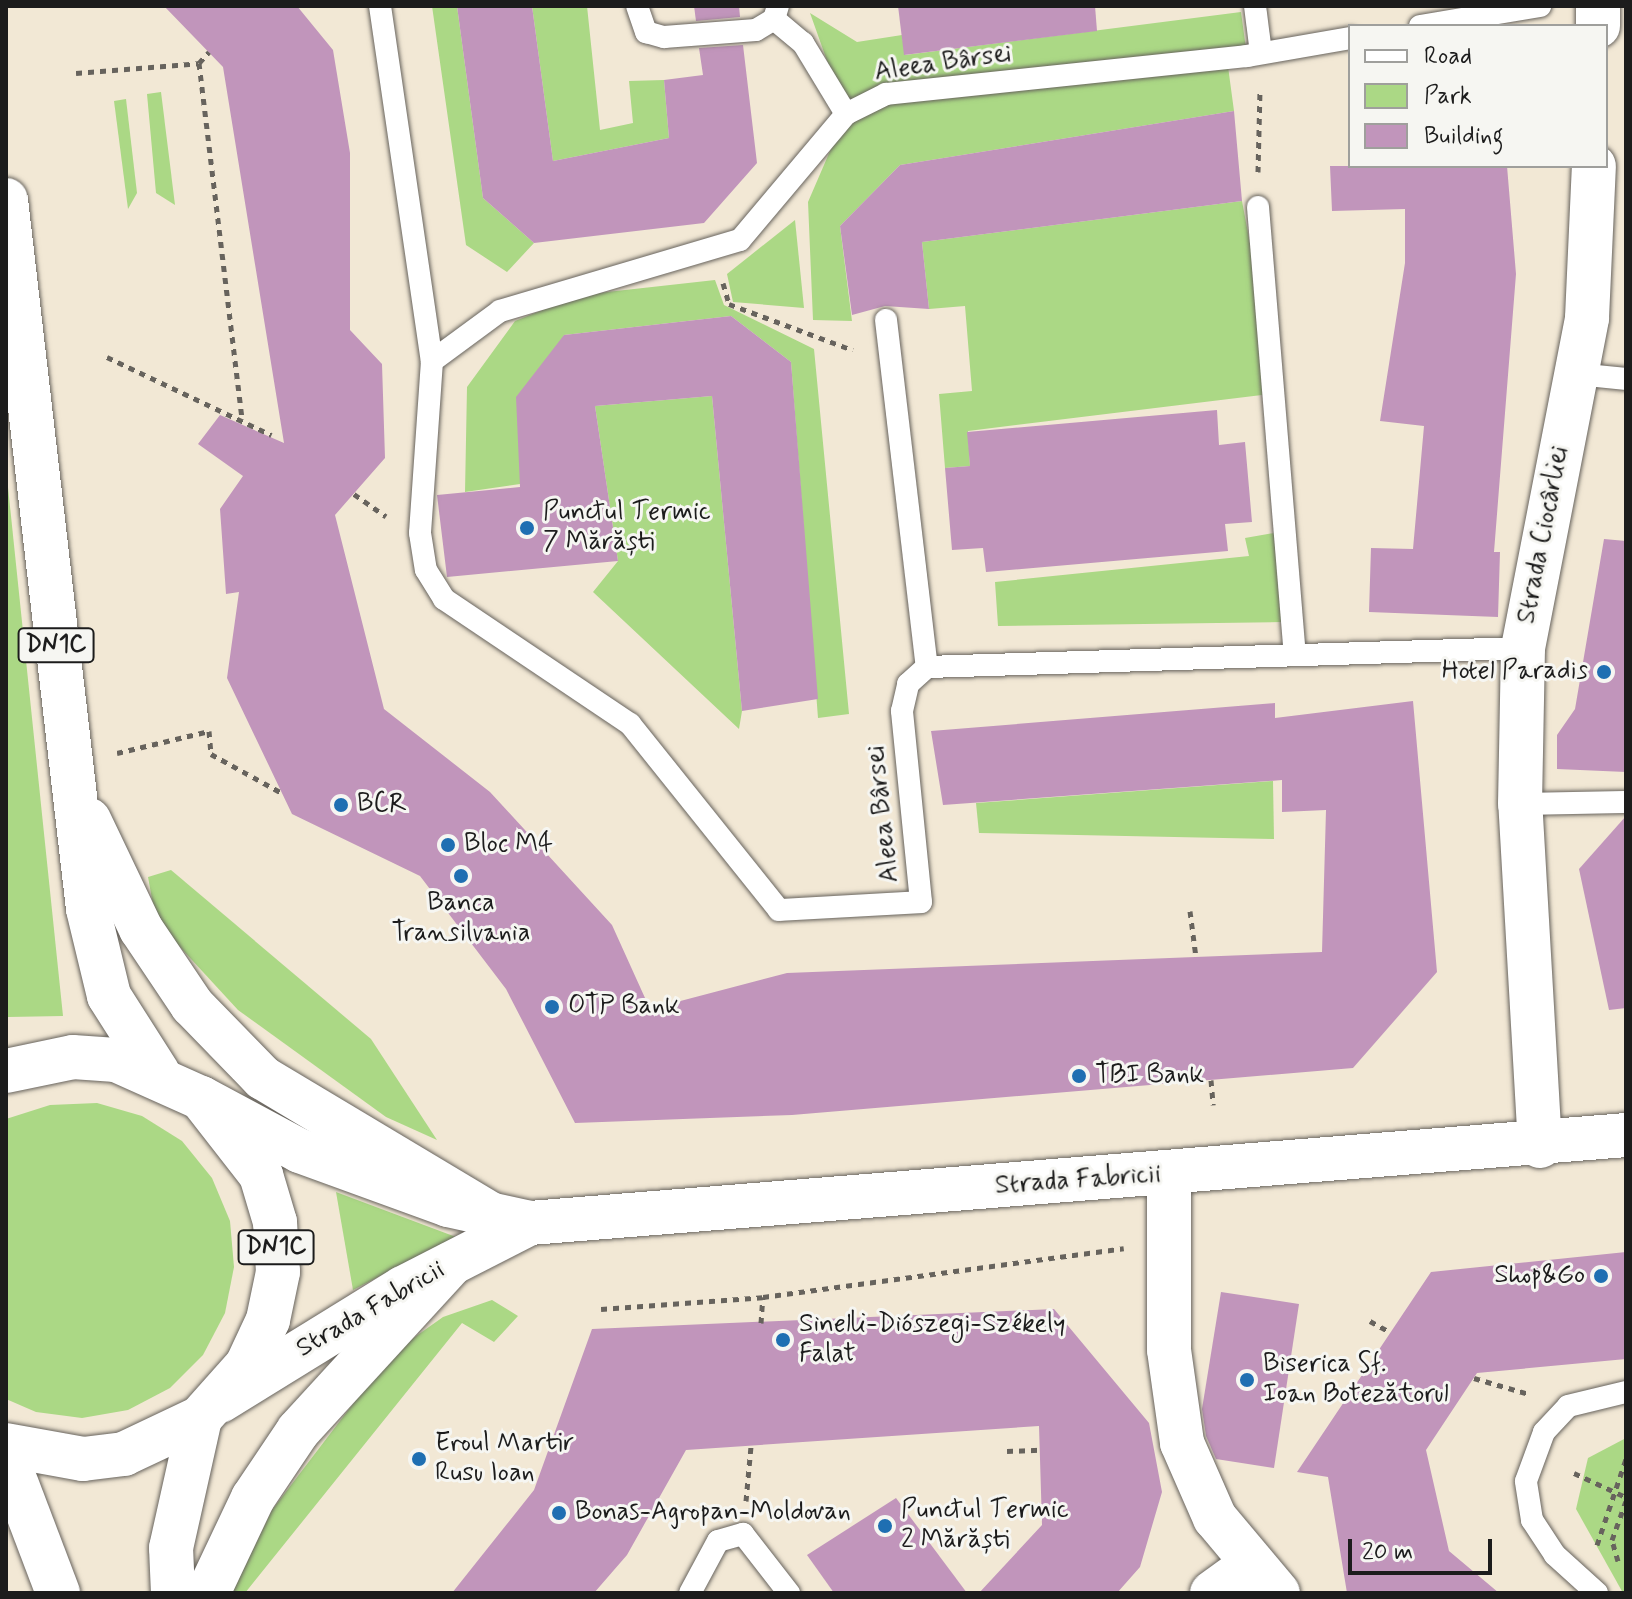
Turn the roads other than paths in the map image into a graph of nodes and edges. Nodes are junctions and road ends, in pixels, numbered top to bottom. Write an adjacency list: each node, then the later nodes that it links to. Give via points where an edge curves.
1 (380, 6): 14 (lane, Aleea Bârsei)
2 (637, 6): 5 (lane, via 646,32 664,37 756,30)
3 (1255, 6): 8 (lane)
4 (1540, 6): 6 (lane)
5 (776, 12): 9 (lane, via 803,43)
6 (1432, 24)
7 (1348, 38): 8 (lane, Aleea Bârsei)
8 (1261, 53): 9 (lane, Aleea Bârsei, via 886,94)
9 (846, 114): 14 (lane, Aleea Bârsei, via 757,226 713,246 500,311)
10 (1594, 168): 15 (main road, Strada Ciocârliei, via 1587,318)
11 (6, 200): 20 (main road, DN1C)
12 (1258, 207): 18 (lane)
13 (886, 320): 19 (lane)
14 (432, 361): 19 (lane, Aleea Bârsei, via 420,533 426,570 444,599 630,724 779,910 921,902 902,711 908,684)
15 (1576, 374): 16 (lane); 17 (main road, Strada Ciocârliei)
16 (1626, 379)
17 (1523, 648): 18 (lane); 22 (main road, Strada Ciocârliei)
18 (1295, 653): 19 (lane)
19 (927, 667)
20 (71, 775): 24 (main road, DN1C, via 109,996); 29 (main road, via 141,929 192,1005 263,1078)
21 (1626, 802): 22 (lane)
22 (1520, 804): 27 (main road, Strada Ciocârliei)
23 (6, 1071): 24 (main road, DN1C, via 73,1057)
24 (158, 1073): 25 (main road, DN1C)
25 (201, 1098): 29 (main road, Strada Fabricii, via 300,1151); 32 (main road, DN1C, via 261,1175 275,1222 278,1272 268,1320 247,1365)
26 (1626, 1135): 27 (main road, Strada Fabricii)
27 (1540, 1146): 28 (main road, Strada Fabricii)
28 (1169, 1174): 29 (main road, Strada Fabricii); 35 (main road, via 1169,1350 1182,1443 1215,1518)
29 (511, 1219): 30 (main road, Strada Fabricii)
30 (451, 1264): 32 (main road, Strada Fabricii); 38 (main road, via 298,1431 253,1498)
31 (1626, 1392): 42 (lane, via 1568,1406 1544,1432 1526,1481 1532,1520 1555,1555)
32 (208, 1410): 33 (main road, DN1C, via 124,1454 69,1458); 37 (main road, DN1C, via 171,1548)
33 (6, 1445)
34 (6, 1456): 36 (main road)
35 (1265, 1579): 41 (main road)
36 (58, 1593)
37 (173, 1593)
38 (208, 1593)
39 (690, 1593): 40 (lane, via 718,1541 743,1534)
40 (789, 1593)
41 (1212, 1593)
42 (1597, 1593)

